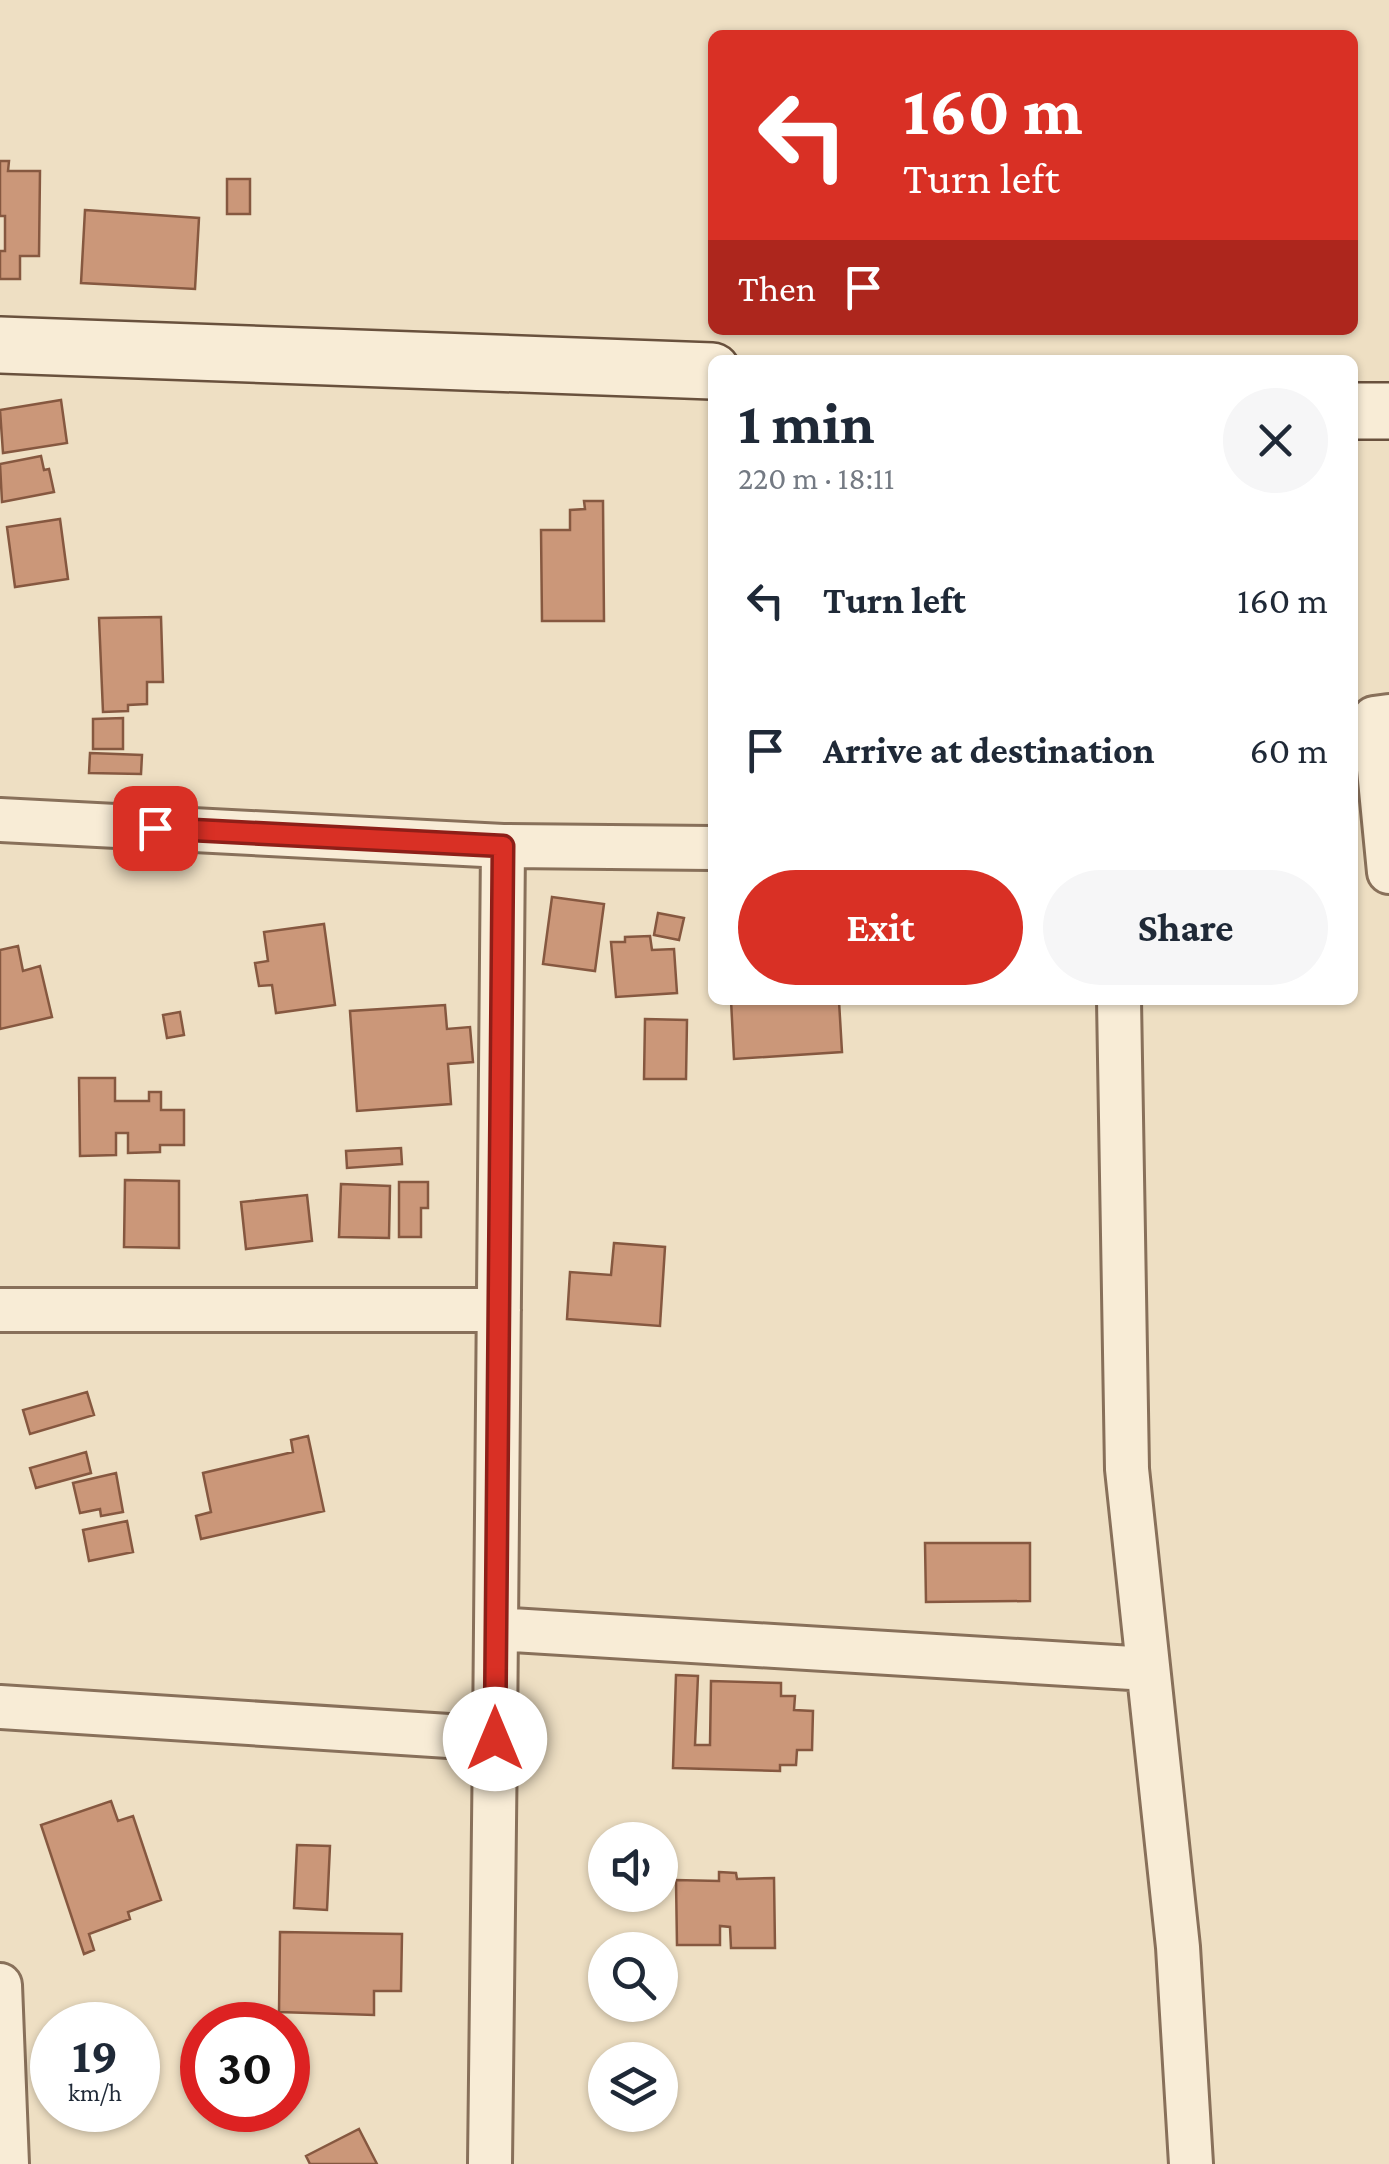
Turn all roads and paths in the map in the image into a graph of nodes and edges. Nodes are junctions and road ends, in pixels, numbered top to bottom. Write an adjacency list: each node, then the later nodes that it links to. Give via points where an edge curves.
1 (0, 345): 2 (main road)
2 (708, 371)
3 (0, 374): 6 (main road)
4 (1358, 389): 5 (main road)
5 (1389, 389)
6 (708, 396)
7 (1389, 411): 8 (main road)
8 (1358, 412)
9 (1389, 716): 13 (street, via 1374,718)
10 (0, 820): 11 (street)
11 (503, 846): 12 (street); 16 (street)
12 (708, 848)
13 (1389, 872)
14 (1120, 1005): 18 (street, via 1127,1469)
15 (0, 1310): 16 (street)
16 (499, 1310): 17 (street)
17 (496, 1628): 18 (street); 20 (street)
18 (1148, 1669): 24 (street, via 1178,1947)
19 (0, 1707): 20 (street)
20 (495, 1739): 23 (street)
21 (0, 1986): 22 (street)
22 (7, 2164)
23 (490, 2164)
24 (1191, 2164)

